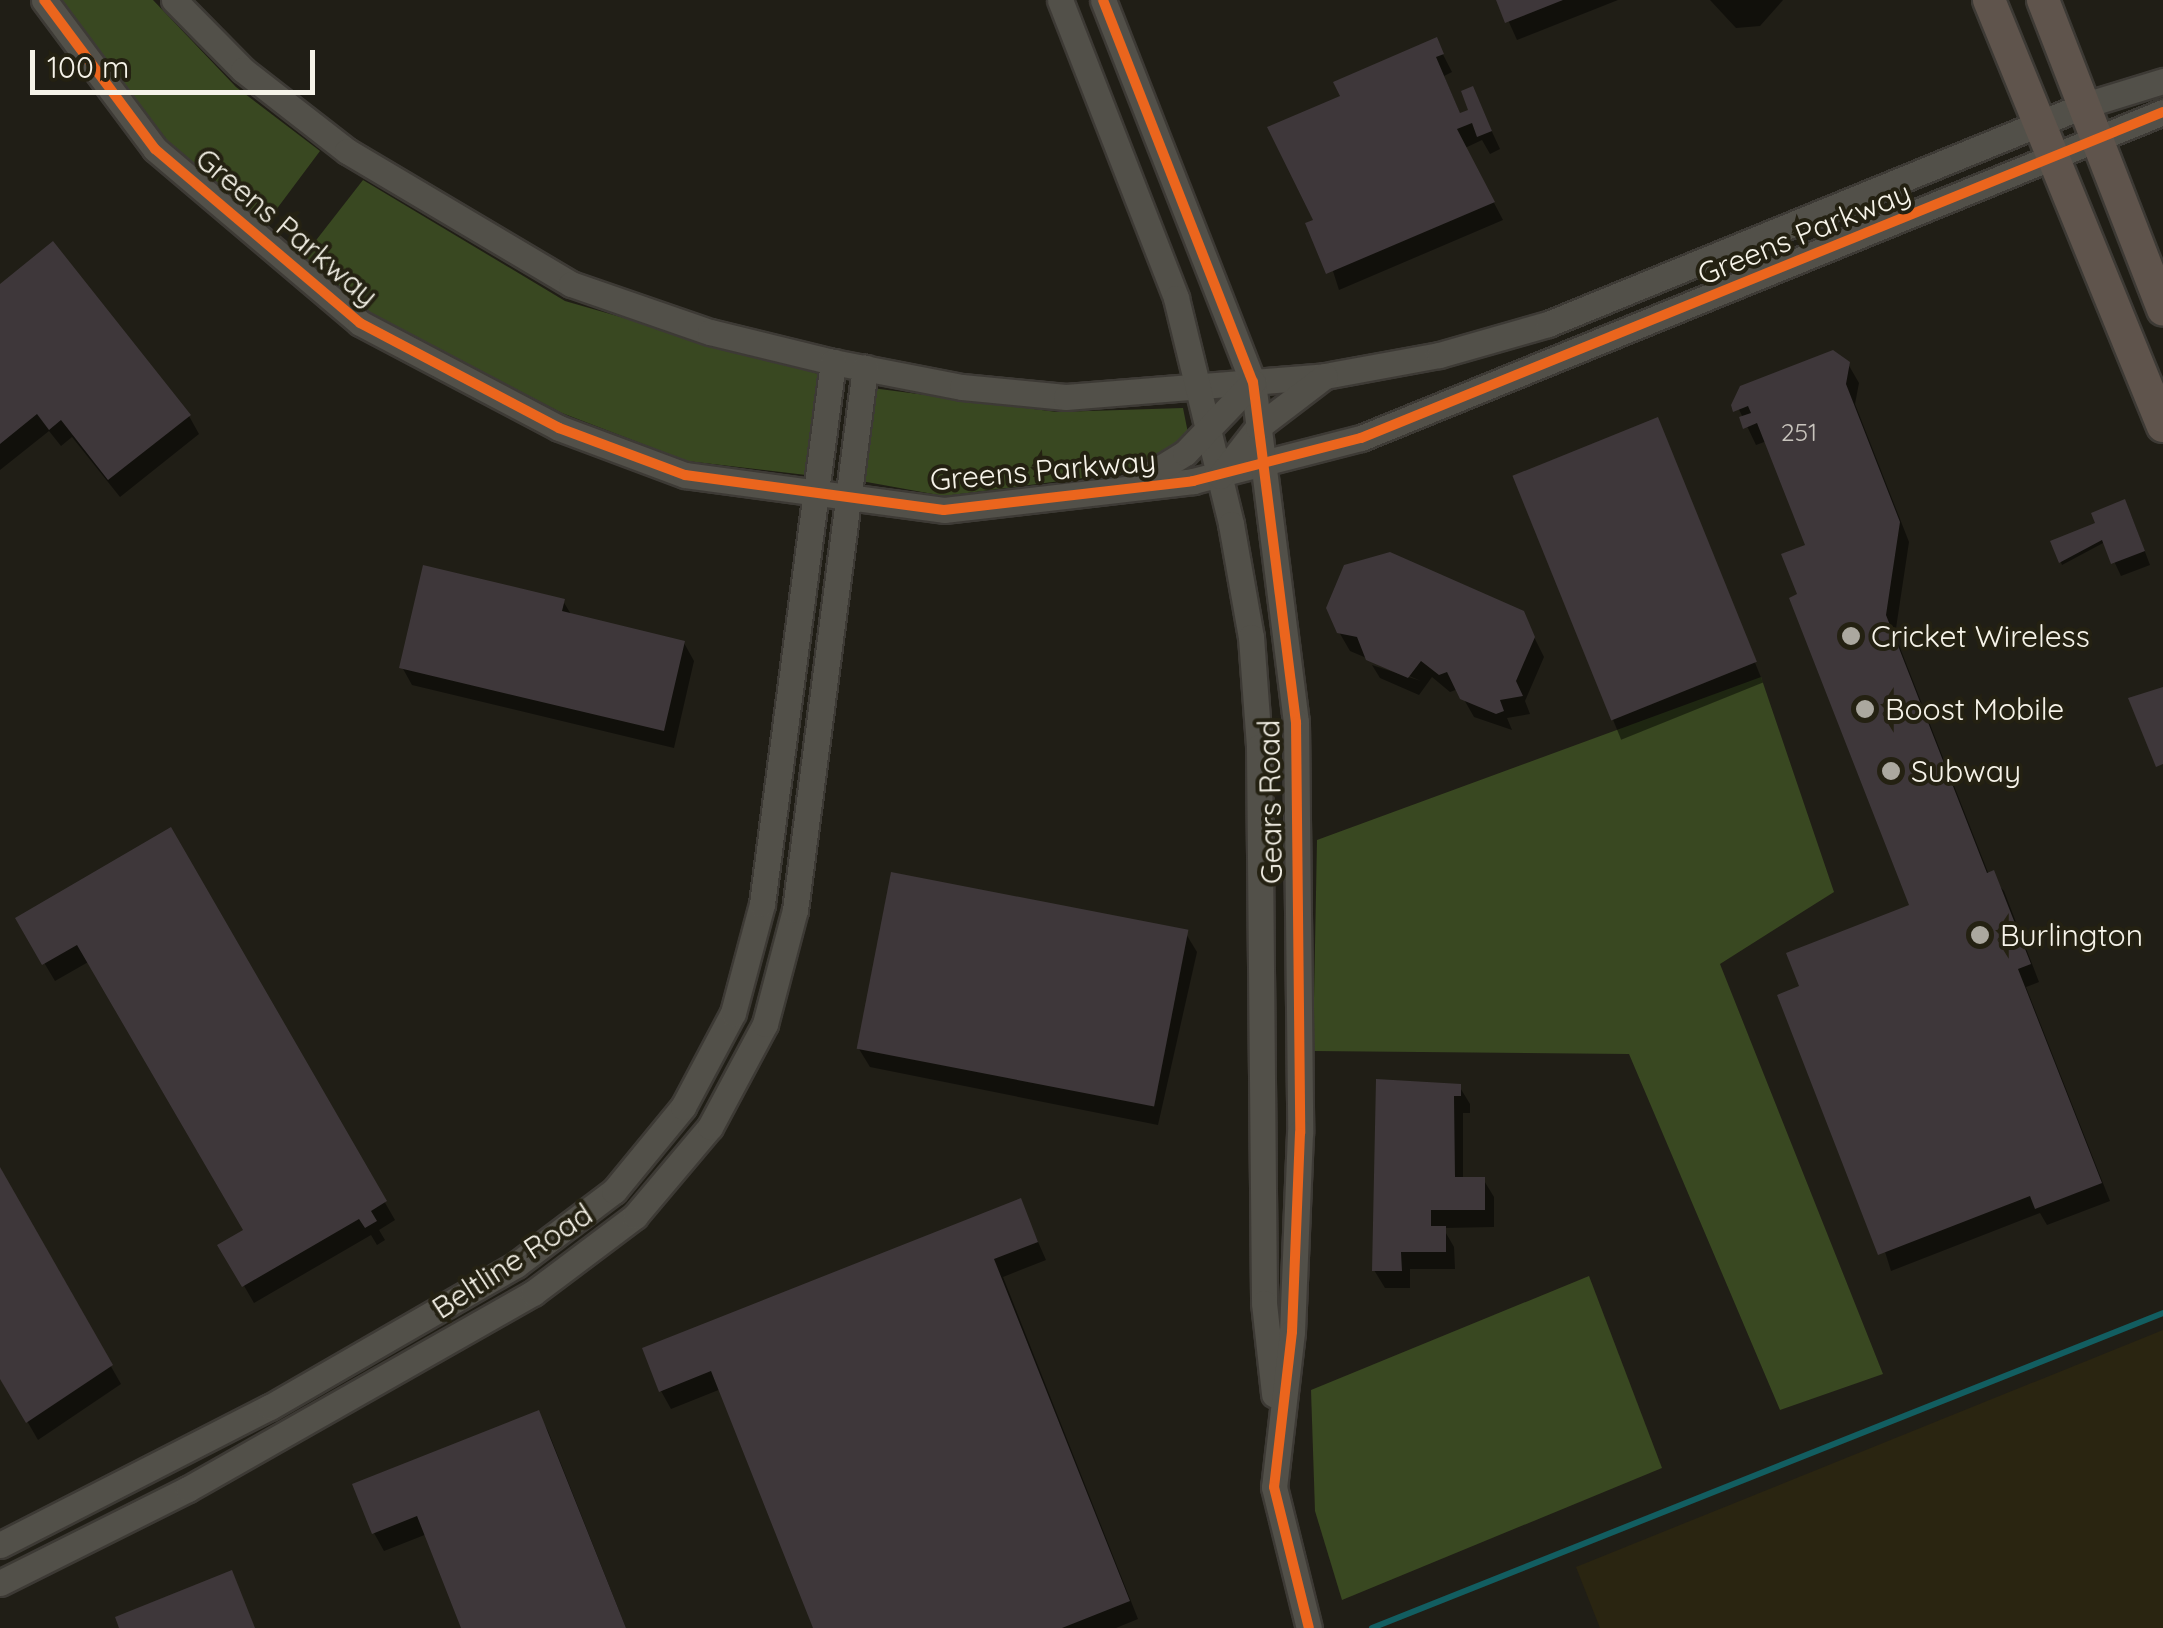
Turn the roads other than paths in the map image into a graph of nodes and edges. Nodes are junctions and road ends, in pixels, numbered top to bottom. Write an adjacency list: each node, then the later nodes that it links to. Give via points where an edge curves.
1 (44, 0): 30 (street, Greens Parkway, via 155,149 360,322 558,428 668,469)
2 (174, 0): 19 (street, Greens Parkway, via 243,70 346,151 492,242 624,304)
3 (1060, 0): 7 (street, Gears Road)
4 (1989, 0): 11 (main road)
5 (2043, 0): 9 (main road)
6 (1108, 12): 7 (street); 22 (street, Gears Road)
7 (1075, 39): 23 (street, Gears Road, via 1176,298)
8 (2163, 81): 9 (street, Greens Parkway)
9 (2085, 105): 11 (street, Greens Parkway); 12 (main road)
10 (2163, 112): 12 (street, Greens Parkway)
11 (2036, 125): 13 (main road); 14 (street, Greens Parkway)
12 (2098, 140): 13 (street, Greens Parkway); 17 (main road)
13 (2051, 161): 15 (street, Greens Parkway); 24 (main road)
14 (1808, 217): 15 (street); 16 (street, Greens Parkway)
15 (1826, 250): 18 (street, Greens Parkway)
16 (1659, 279): 18 (street); 21 (street, Greens Parkway, via 1548,324 1439,355)
17 (2163, 310)
18 (1673, 313): 27 (street, Greens Parkway, via 1361,438)
19 (833, 362): 20 (street, Greens Parkway); 30 (street, Beltline Road)
20 (865, 368): 23 (street, Greens Parkway, via 1066,397); 31 (street, Beltline Road)
21 (1324, 376): 22 (street, Greens Parkway); 25 (street)
22 (1253, 382): 23 (street, Greens Parkway); 25 (street, Gears Road); 26 (street)
23 (1198, 389): 26 (street, Gears Road)
24 (2162, 424)
25 (1258, 427): 27 (street, Gears Road); 28 (street)
26 (1208, 429): 28 (street, Gears Road); 29 (street, via 1186,453)
27 (1263, 465): 28 (street, Greens Parkway); 32 (street, Gears Road, via 1296,722)
28 (1220, 476): 29 (street, Greens Parkway); 33 (street, Gears Road, via 1250,638)
29 (1127, 488): 31 (street, Greens Parkway, via 944,510)
30 (815, 492): 31 (street, Greens Parkway); 37 (street, Beltline Road, via 750,960 710,1061 646,1156 564,1232 516,1264 260,1412)
31 (848, 496): 38 (street, Beltline Road, via 783,968 740,1075 672,1178 584,1259 533,1293 188,1490)
32 (1296, 826): 33 (street); 34 (street, Gears Road)
33 (1260, 831): 35 (street, Gears Road)
34 (1300, 1133): 35 (street); 36 (street, Gears Road, via 1292,1332)
35 (1264, 1134): 36 (street, Gears Road, via 1264,1303)
36 (1278, 1427): 39 (street, Gears Road, via 1274,1487)
37 (0, 1545)
38 (0, 1583)
39 (1309, 1628)

